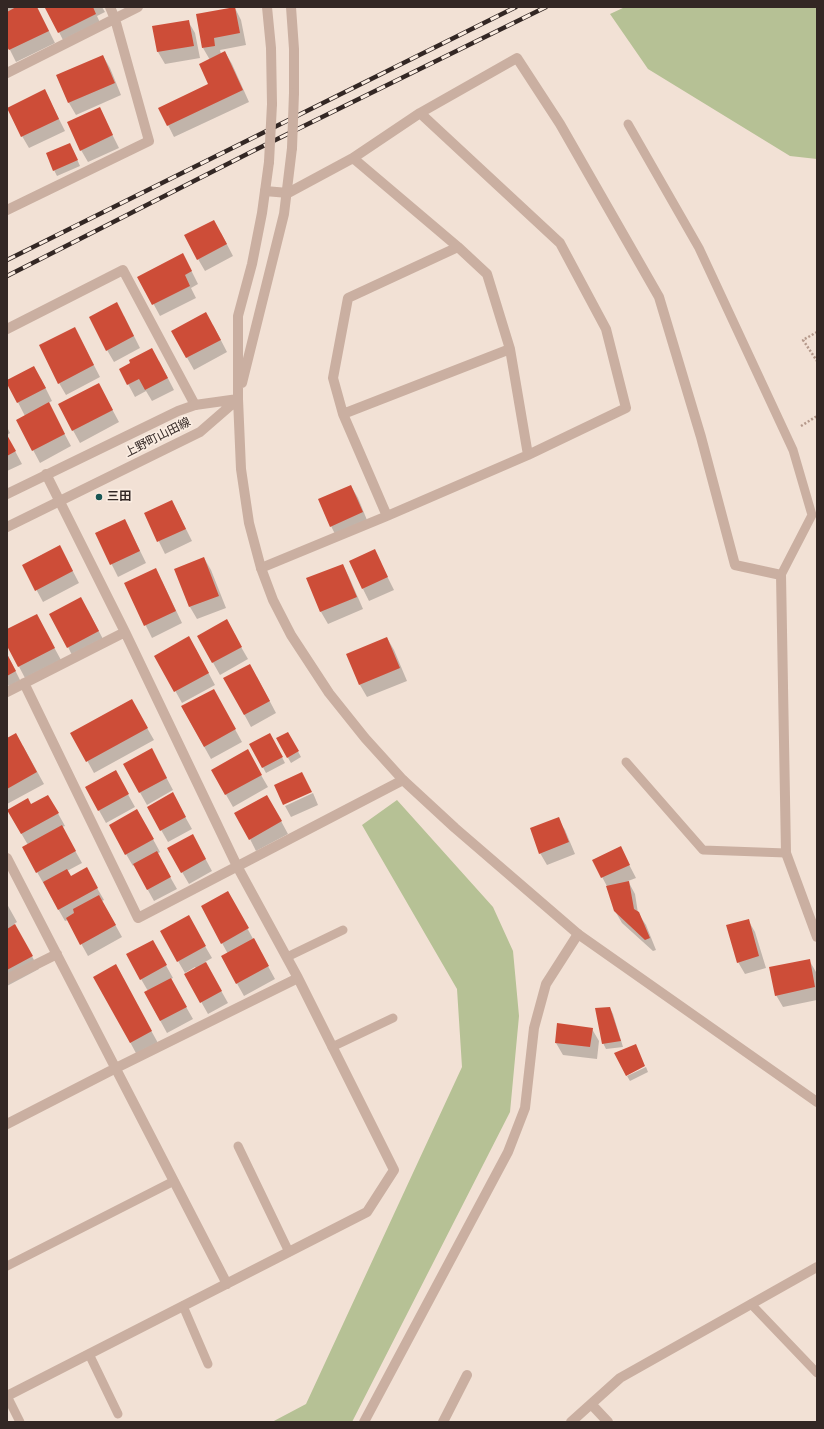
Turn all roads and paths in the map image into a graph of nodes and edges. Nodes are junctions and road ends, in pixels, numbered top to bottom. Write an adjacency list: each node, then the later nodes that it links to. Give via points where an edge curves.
1 (110, 7): 5 (street)
2 (138, 7): 5 (street)
3 (267, 7): 10 (street, bridge, via 272,104)
4 (291, 7): 11 (street, bridge, via 294,93)
5 (116, 19): 6 (street); 12 (street, via 149,141)
6 (7, 73)
7 (420, 113): 9 (street); 21 (street, via 560,243 606,329 626,408); 28 (street, via 517,58 560,124 659,297 701,437 735,564)
8 (628, 124): 28 (lane, via 699,248 793,450 812,515)
9 (353, 158): 11 (street); 13 (street)
10 (265, 191): 11 (street); 18 (street, via 252,264 238,316)
11 (288, 193): 18 (street)
12 (7, 210)
13 (458, 247): 16 (street, via 487,274); 20 (street, via 348,298 333,378)
14 (7, 330): 19 (street, via 123,270)
15 (817, 332): 17 (path, via 803,340)
16 (510, 348): 20 (street); 21 (street)
17 (817, 361)
18 (238, 398): 19 (street, 上野町山田線); 24 (street, 上野町山田線, via 200,432); 27 (street, via 241,469 249,523)
19 (195, 404): 22 (street, 上野町山田線)
20 (343, 414): 25 (street)
21 (528, 455): 25 (street)
22 (46, 474): 23 (street, 上野町山田線); 24 (street)
23 (7, 494)
24 (60, 502): 26 (street, 上野町山田線); 29 (street)
25 (387, 516): 27 (street)
26 (7, 527)
27 (261, 568): 33 (street, via 273,600 291,635 329,693)
28 (781, 575): 34 (street)
29 (125, 632): 30 (street); 36 (street)
30 (24, 683): 31 (street); 36 (street, via 138,918)
31 (7, 692)
32 (626, 762): 34 (lane, via 703,850)
33 (403, 780): 36 (street); 38 (street)
34 (786, 853): 39 (street)
35 (7, 858): 40 (street)
36 (237, 866): 41 (street)
37 (343, 930): 41 (lane)
38 (578, 934): 47 (street); 65 (street, via 546,984 534,1028 525,1108 508,1152)
39 (817, 937)
40 (57, 954): 43 (street); 46 (street)
41 (287, 958): 42 (street)
42 (298, 978): 45 (street); 46 (street)
43 (7, 979)
44 (393, 1018): 45 (lane)
45 (332, 1047): 51 (street, via 394,1170 367,1212)
46 (116, 1068): 48 (street); 50 (street)
47 (817, 1102)
48 (7, 1124)
49 (238, 1146): 51 (lane)
50 (174, 1181): 52 (lane); 54 (street)
51 (289, 1252): 54 (street)
52 (7, 1266)
53 (817, 1267): 55 (street)
54 (227, 1284): 56 (street)
55 (751, 1304): 59 (lane); 62 (street, via 620,1378)
56 (183, 1306): 57 (street); 58 (lane)
57 (89, 1354): 61 (street); 63 (lane)
58 (208, 1364)
59 (817, 1373)
60 (467, 1375): 66 (street)
61 (7, 1396): 64 (lane)
62 (592, 1405): 67 (street); 68 (street)
63 (118, 1414)
64 (20, 1422)
65 (364, 1422)
66 (443, 1422)
67 (571, 1422)
68 (608, 1422)

